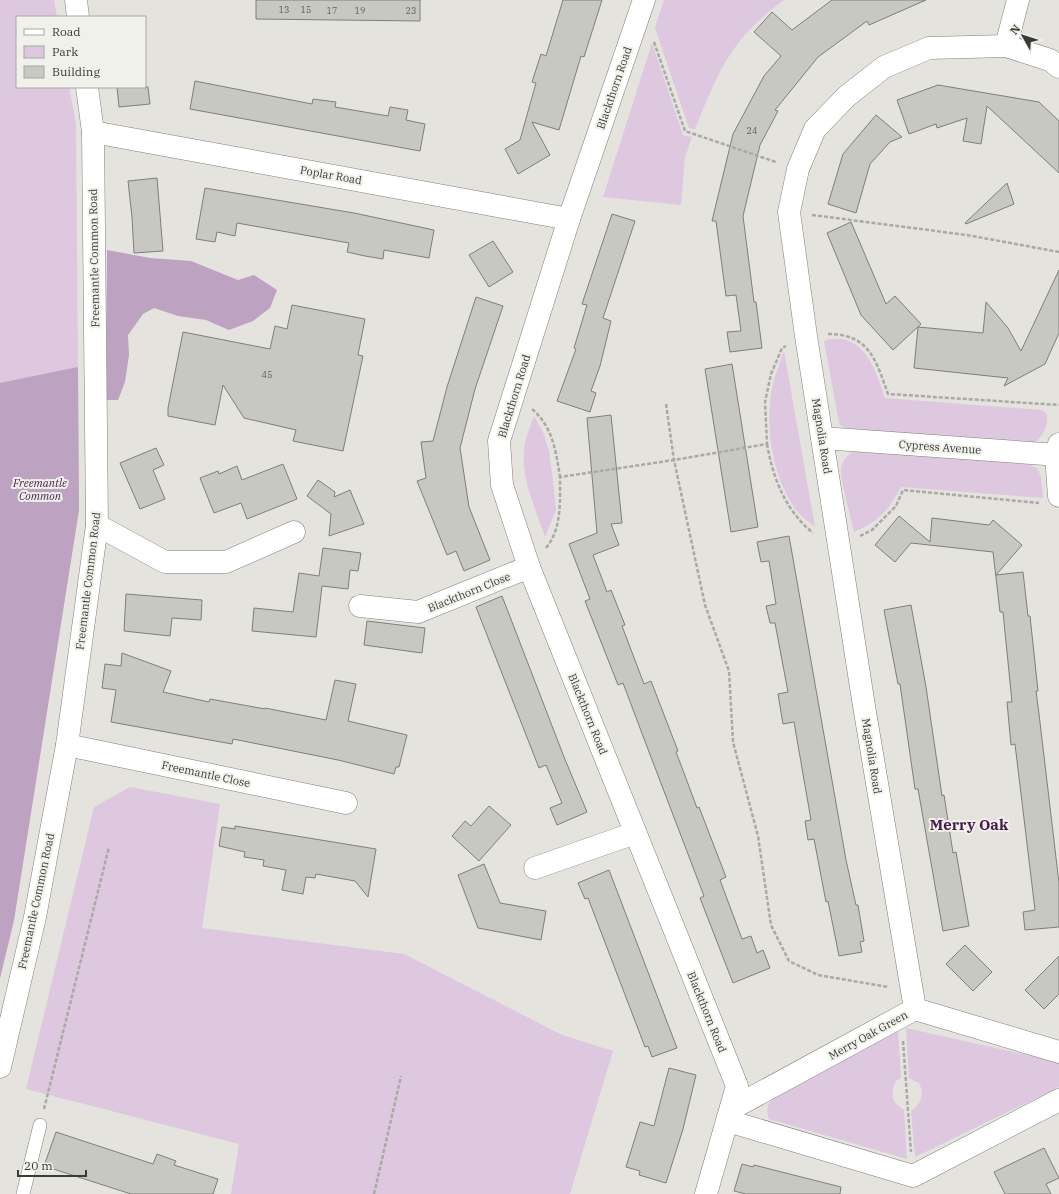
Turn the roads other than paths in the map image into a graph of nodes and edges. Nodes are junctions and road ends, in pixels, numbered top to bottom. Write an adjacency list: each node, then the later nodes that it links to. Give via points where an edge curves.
1 (76, 0): 4 (street)
2 (1018, 0): 5 (street)
3 (642, 3): 9 (street, Blackthorn Road)
4 (78, 16)
5 (1006, 46): 6 (street, Magnolia Road, via 1050,60); 10 (street, Magnolia Road, via 929,48 884,67 847,96 815,129 798,169 789,212)
6 (1059, 67)
7 (87, 88): 8 (street, Freemantle Common Road)
8 (93, 132): 9 (street, Poplar Road); 13 (street, Freemantle Common Road)
9 (569, 219): 15 (street, Blackthorn Road, via 499,441 502,485)
10 (822, 438): 11 (street, Cypress Avenue); 21 (street, Magnolia Road)
11 (1058, 451): 12 (street)
12 (1051, 500)
13 (97, 525): 14 (street, via 165,562 226,562); 17 (street, Freemantle Common Road)
14 (294, 532)
15 (529, 567): 16 (street, Blackthorn Close, via 418,612); 19 (street, Blackthorn Road)
16 (360, 606)
17 (67, 745): 18 (street, Freemantle Close); 23 (street, Freemantle Common Road, via 35,917)
18 (346, 803)
19 (635, 833): 20 (street); 25 (street, Blackthorn Road, via 737,1086)
20 (535, 868)
21 (909, 1006): 22 (street, Merry Oak Green); 25 (street, Merry Oak Green)
22 (1059, 1052)
23 (0, 1068)
24 (1059, 1100): 27 (street)
25 (730, 1115): 27 (street); 29 (street, Blackthorn Road)
26 (40, 1124): 28 (lane)
27 (913, 1185)
28 (23, 1194)
29 (706, 1194)

